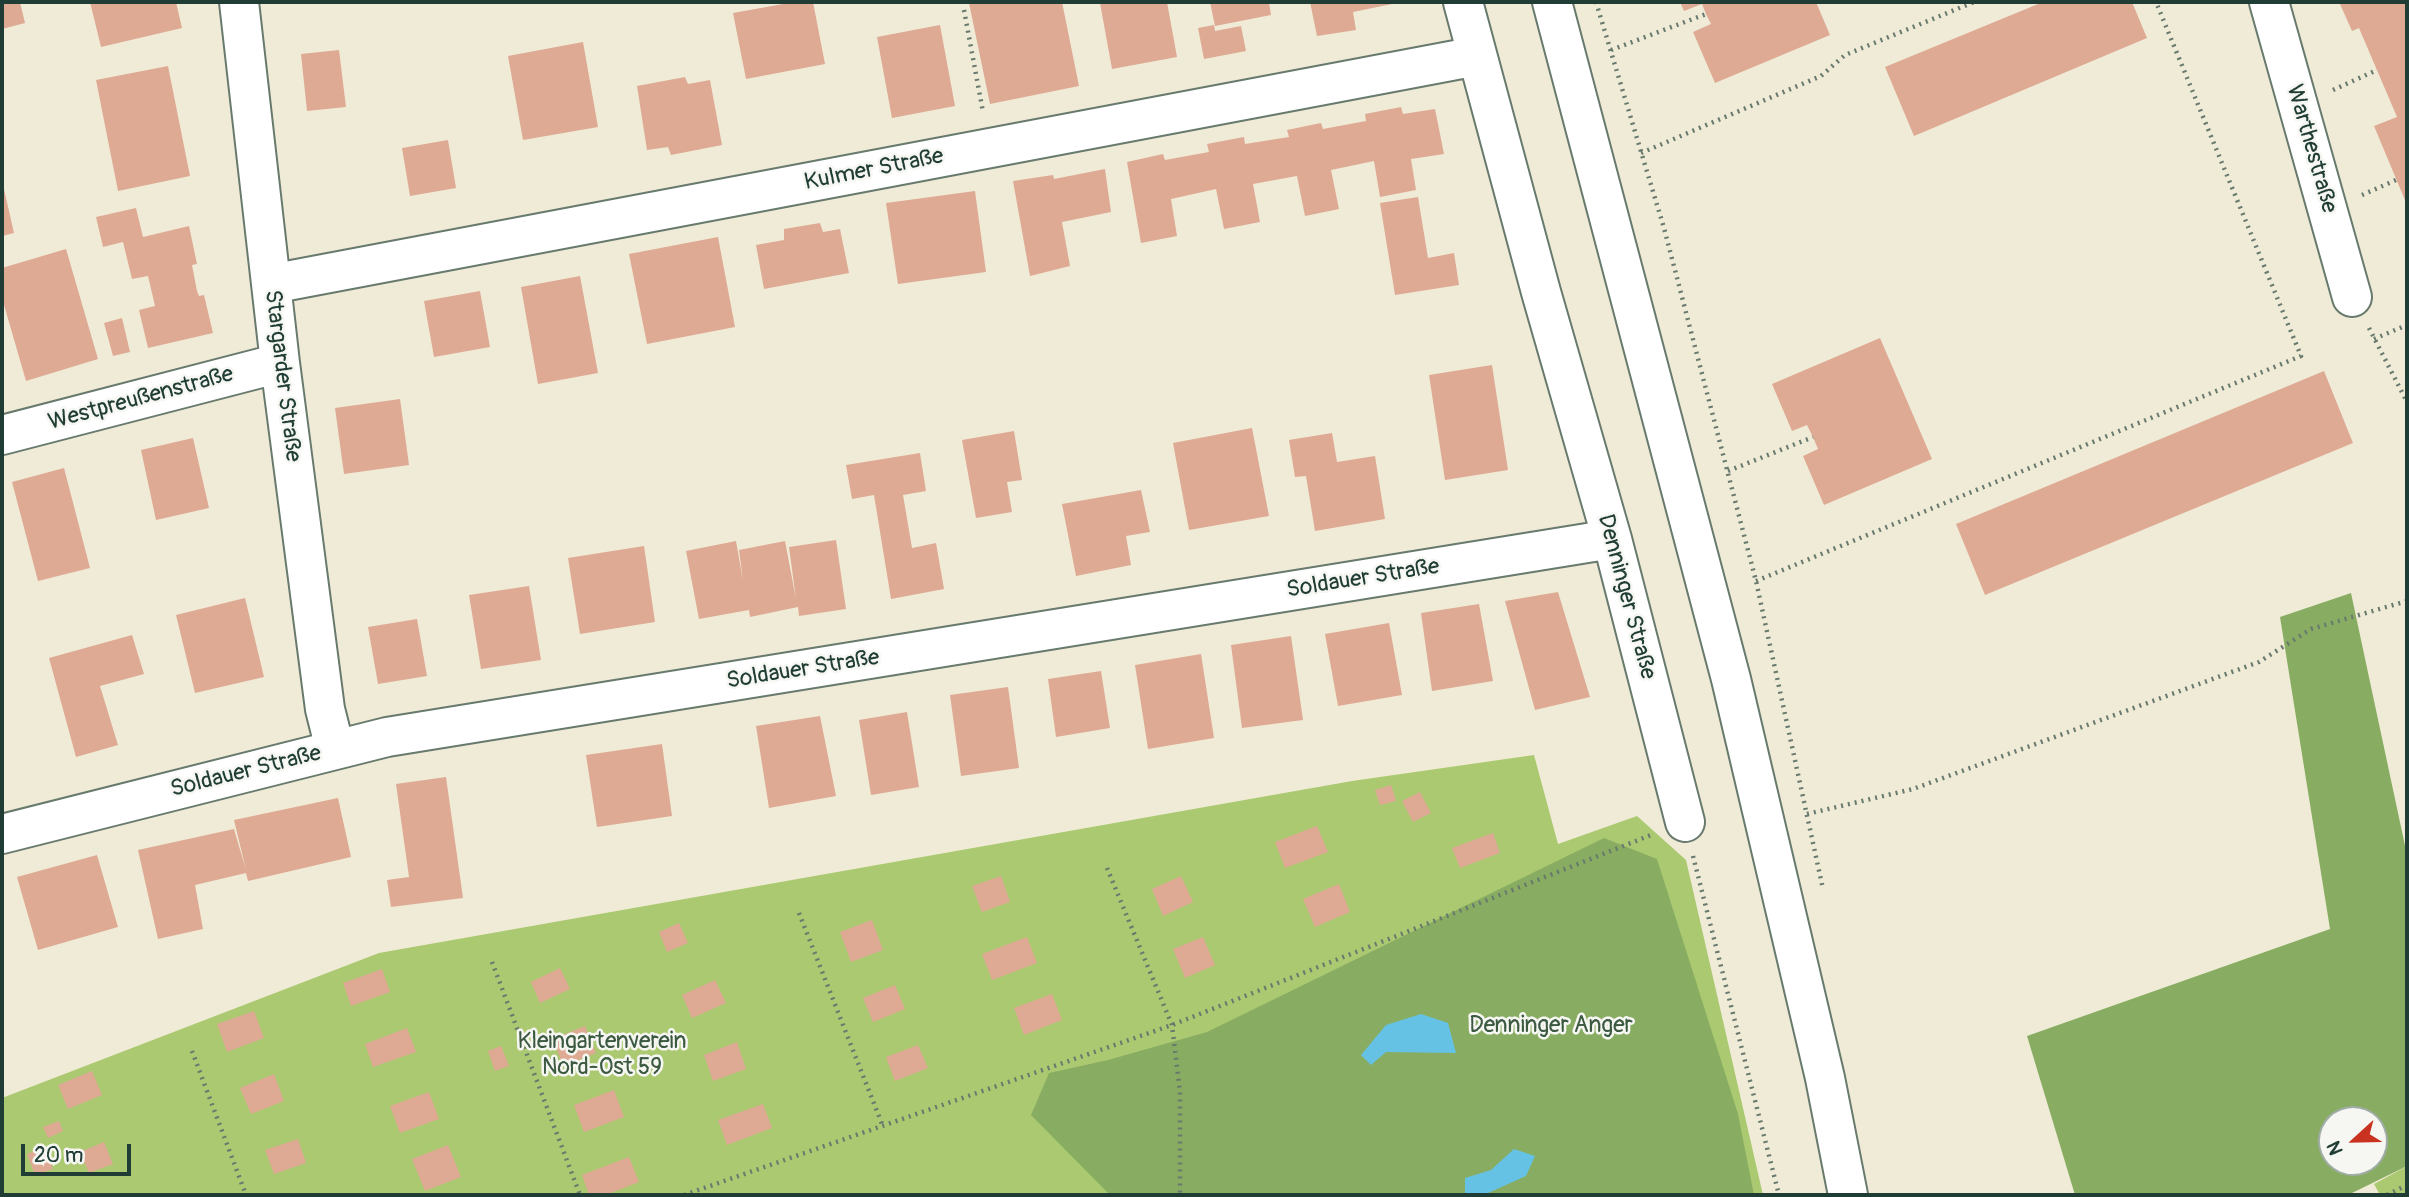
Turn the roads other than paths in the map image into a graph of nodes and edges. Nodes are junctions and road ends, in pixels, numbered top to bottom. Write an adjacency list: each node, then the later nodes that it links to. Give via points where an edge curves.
1 (239, 2): 6 (street, Stargarder Straße)
2 (1463, 2): 5 (street, Denninger Straße)
3 (1552, 2): 14 (street, via 1731,679)
4 (2269, 2): 7 (street, Warthestraße)
5 (1477, 56): 6 (street, Kulmer Straße); 10 (street, Denninger Straße)
6 (271, 284): 8 (street, Stargarder Straße)
7 (2352, 296)
8 (280, 363): 9 (street, Westpreußenstraße); 11 (street, Stargarder Straße)
9 (2, 435)
10 (1612, 539): 11 (street, Soldauer Straße); 12 (street, Denninger Straße)
11 (335, 749): 13 (street, Soldauer Straße)
12 (1685, 822)
13 (2, 834)
14 (1848, 1195)

